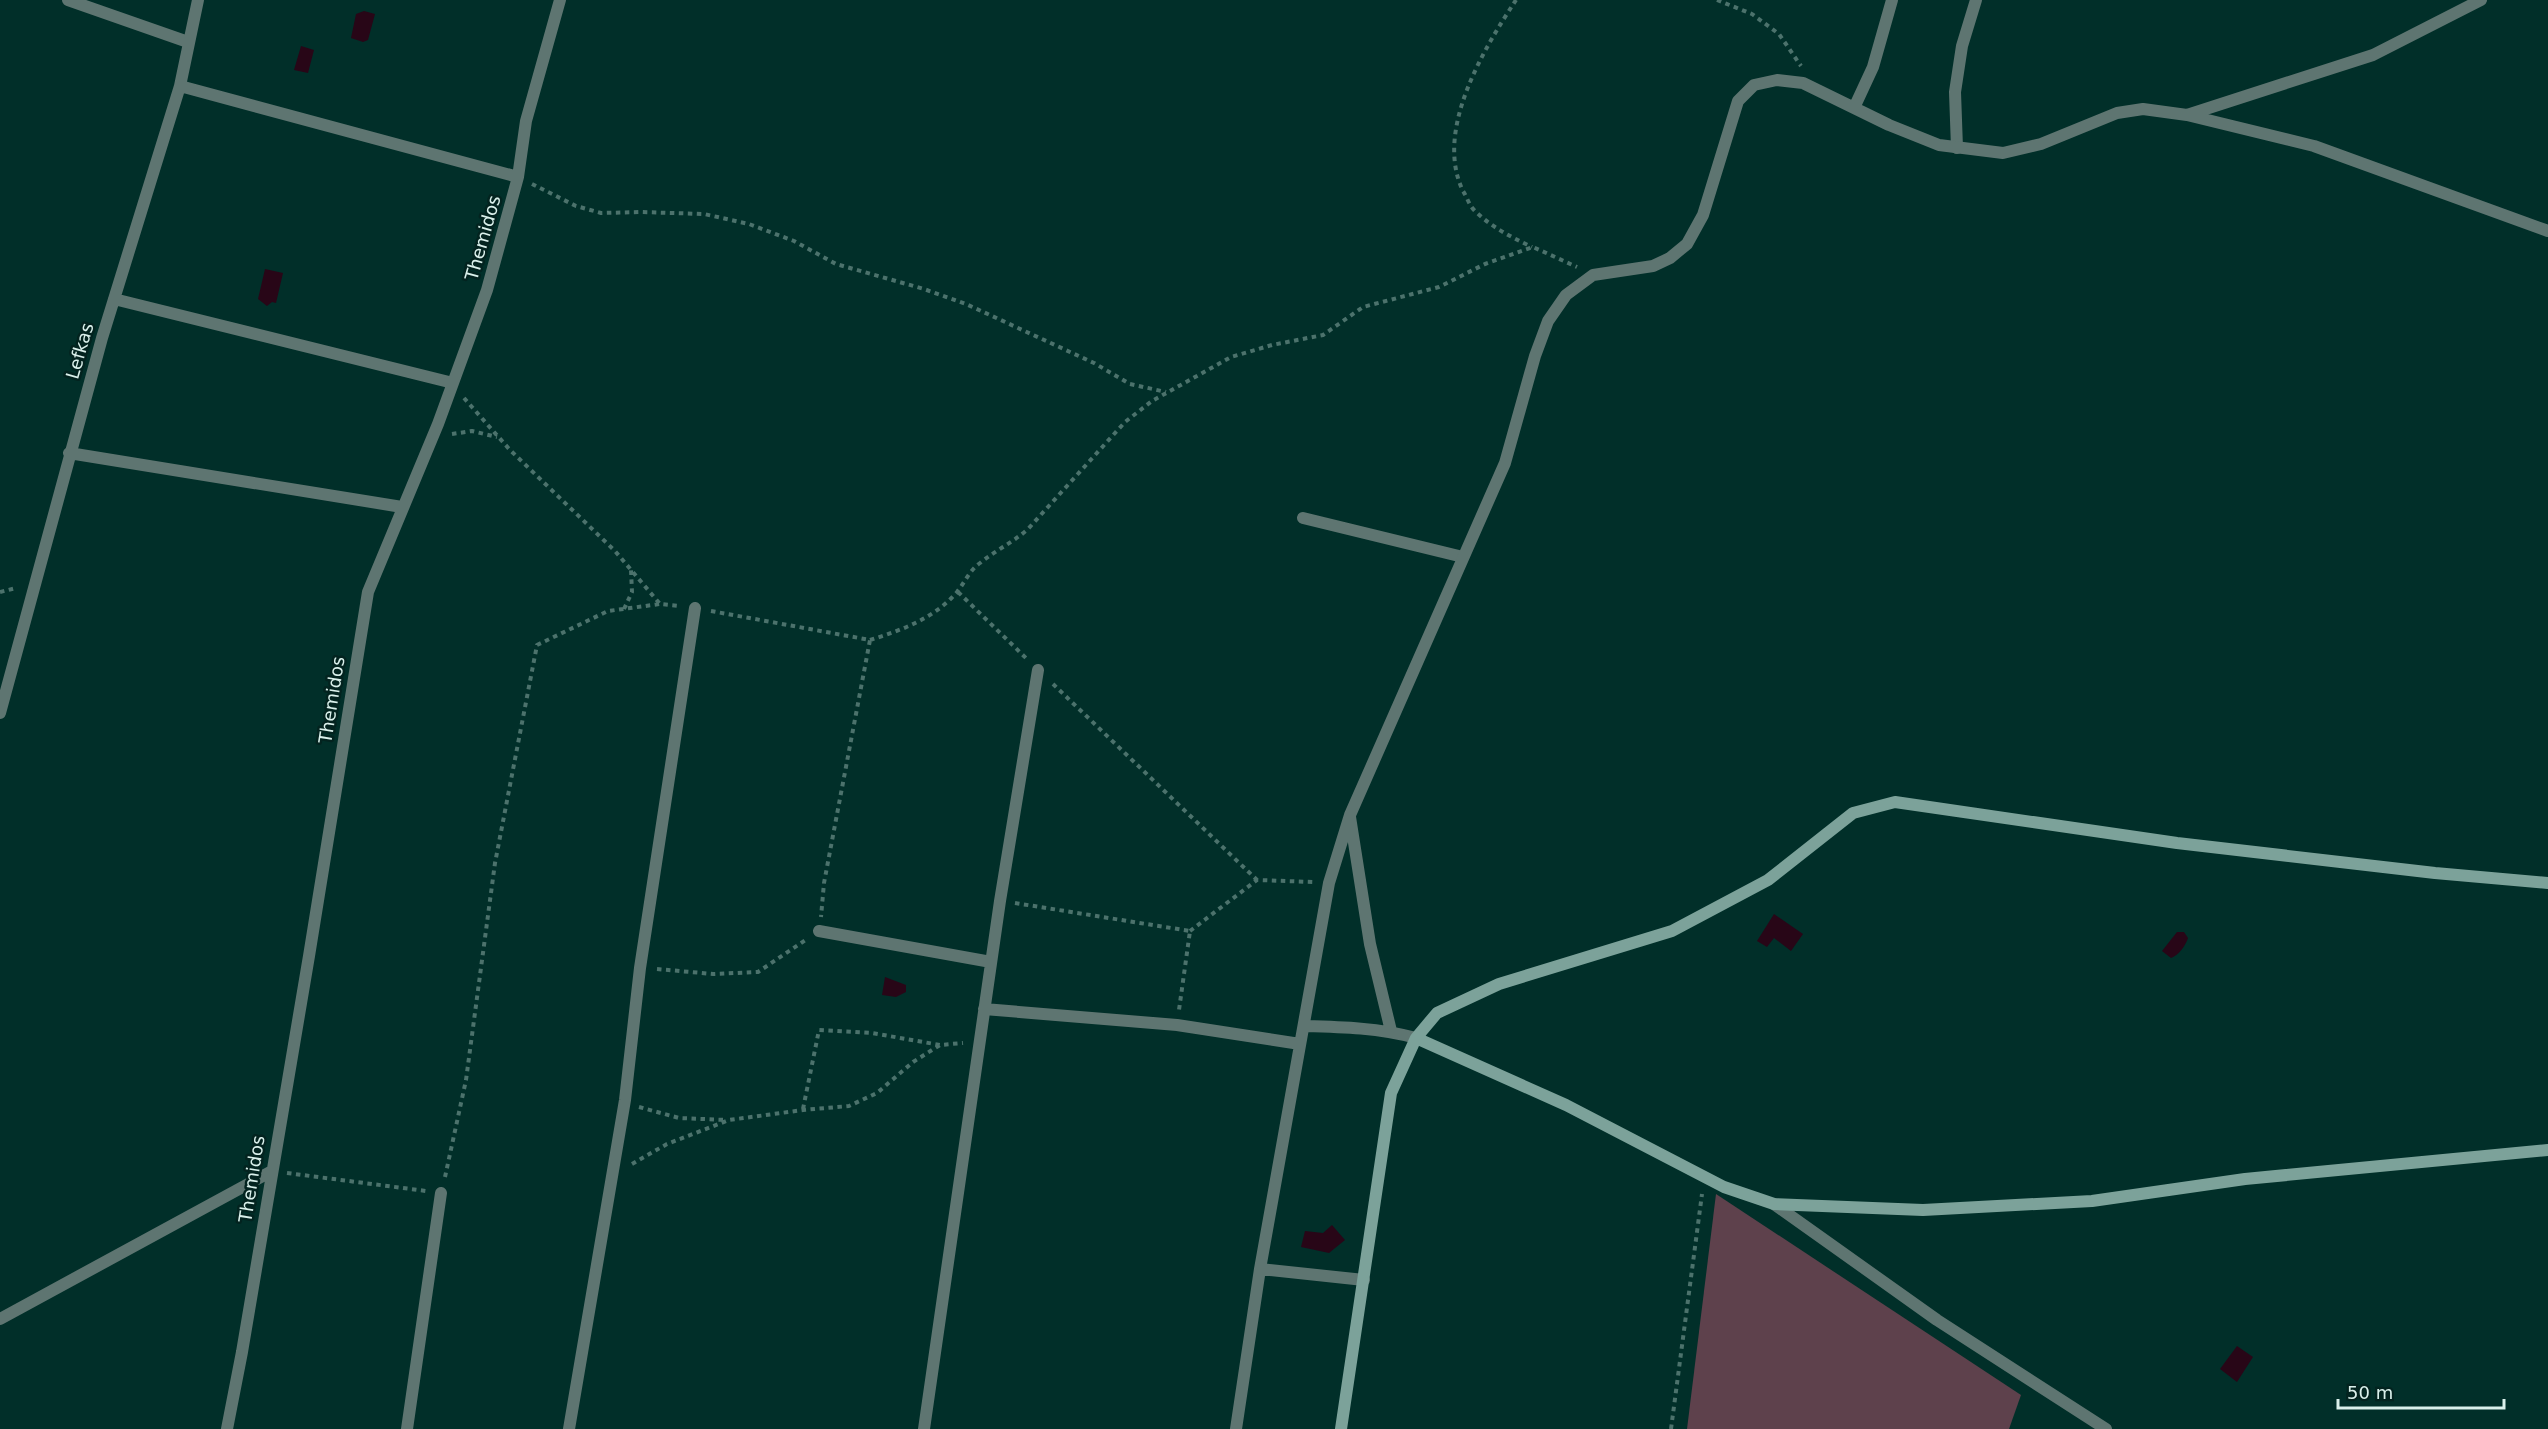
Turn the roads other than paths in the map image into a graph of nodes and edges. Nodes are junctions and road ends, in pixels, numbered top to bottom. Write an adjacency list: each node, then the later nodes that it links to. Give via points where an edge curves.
1 (68, 0): 7 (street)
2 (198, 0): 7 (street, Lefkas)
3 (560, 0): 12 (street, Themidos, via 526,121)
4 (1892, 0): 9 (street, via 1873,67)
5 (1976, 0): 11 (street, via 1962,46 1955,92)
6 (2481, 0): 10 (street, via 2373,55)
7 (188, 42): 8 (street, Lefkas)
8 (180, 86): 12 (street); 14 (street, Lefkas)
9 (1854, 108): 11 (street, via 1939,145); 19 (street, via 1803,83 1777,80 1754,85 1738,101 1703,215 1687,244 1653,266 1593,275 1566,295 1548,321 1534,356 1505,463)
10 (2187, 115): 11 (street, via 2143,109 2117,113 2041,144 2003,153); 13 (street, via 2314,146)
11 (1957, 148)
12 (518, 177): 15 (street, Themidos, via 488,290)
13 (2548, 231)
14 (114, 299): 15 (street); 16 (street, Lefkas)
15 (453, 383): 17 (street, Themidos)
16 (69, 453): 17 (street); 22 (street, Lefkas)
17 (402, 507): 33 (street, Themidos, via 368,592)
18 (1303, 518): 19 (street)
19 (1463, 557): 23 (street)
20 (695, 608): 41 (street, via 640,968 625,1100)
21 (1038, 670): 26 (street)
22 (0, 713)
23 (1350, 815): 28 (street, via 1329,883); 29 (street, via 1370,944)
24 (2548, 883): 30 (street, via 2177,843 1895,802 1853,813 1768,880 1672,931 1499,984 1437,1013)
25 (819, 931): 26 (street)
26 (991, 962): 27 (street)
27 (984, 1009): 31 (street, via 1177,1025); 42 (street)
28 (1305, 1026): 29 (street); 31 (street)
29 (1391, 1031): 30 (street)
30 (1416, 1038): 35 (street, via 1566,1105 1724,1187); 37 (street, via 1391,1093)
31 (1300, 1044): 36 (street)
32 (2548, 1150): 35 (street, via 2245,1179 2092,1201 1923,1210)
33 (272, 1171): 38 (street); 39 (street, Themidos)
34 (441, 1193): 40 (street)
35 (1774, 1204): 45 (street, via 1937,1320)
36 (1260, 1269): 37 (street); 43 (street)
37 (1364, 1280): 44 (street)
38 (0, 1319)
39 (227, 1429)
40 (406, 1429)
41 (569, 1429)
42 (924, 1429)
43 (1236, 1429)
44 (1341, 1429)
45 (2106, 1429)

